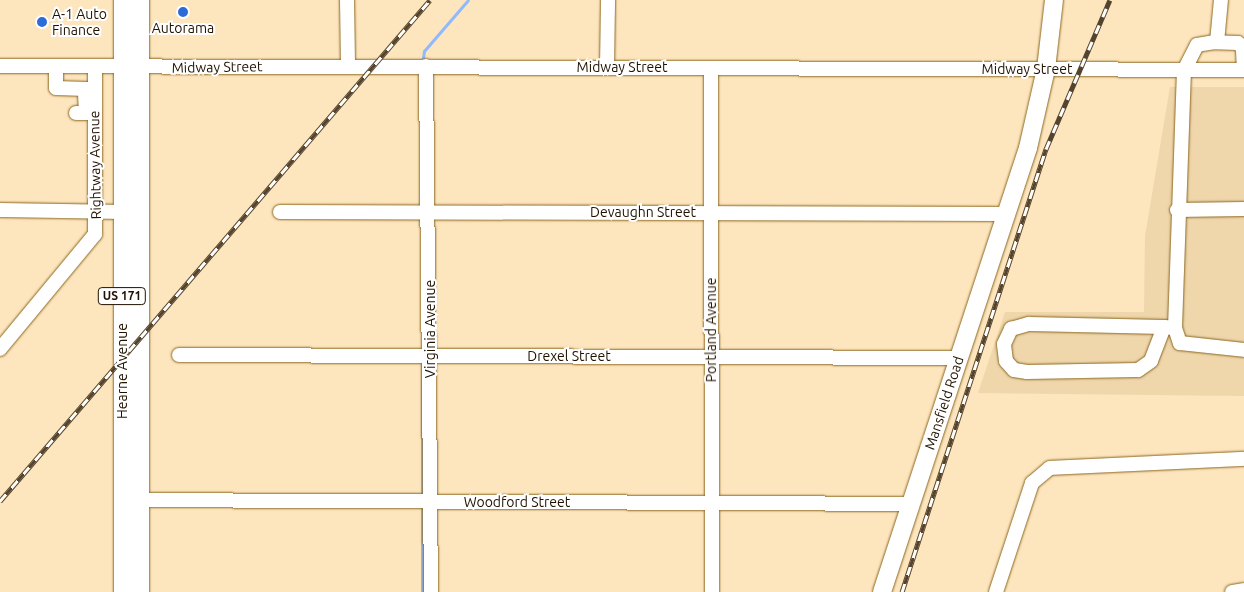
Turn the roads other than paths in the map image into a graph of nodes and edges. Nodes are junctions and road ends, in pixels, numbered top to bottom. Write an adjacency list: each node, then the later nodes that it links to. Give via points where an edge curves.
1 (123, 0): 15 (main road, Hearne Avenue / US 171)
2 (140, 0): 15 (main road, Hearne Avenue / US 171)
3 (347, 0): 11 (street)
4 (608, 0): 13 (street)
5 (1047, 0): 17 (main road, Mansfield Road)
6 (1054, 0): 17 (main road, Mansfield Road)
7 (1221, 0): 8 (street)
8 (1217, 42): 18 (street, via 1197,45); 19 (street, via 1238,43 1243,48)
9 (0, 66): 10 (street, Midway Street)
10 (56, 66): 14 (street, Midway Street); 20 (street, via 56,88)
11 (348, 66): 12 (street, Midway Street); 15 (street, Midway Street)
12 (426, 66): 13 (street, Midway Street); 27 (street, Virginia Avenue)
13 (607, 67): 16 (street, Midway Street)
14 (95, 68): 15 (street, Midway Street); 20 (street, Rightway Avenue)
15 (132, 68): 25 (main road, Hearne Avenue / US 171); 39 (main road, Hearne Avenue / US 171)
16 (711, 68): 17 (street, Midway Street); 28 (street, Portland Avenue)
17 (1041, 69): 18 (street, Midway Street); 29 (main road, Mansfield Road, via 1028,148)
18 (1184, 70): 19 (street, Midway Street); 24 (street)
19 (1244, 70)
20 (90, 89): 23 (street, Rightway Avenue, via 85,113)
21 (1244, 209): 24 (street)
22 (0, 210): 23 (street)
23 (96, 210): 25 (street); 31 (street, Rightway Avenue, via 90,243)
24 (1177, 210): 30 (street)
25 (123, 212): 38 (main road, Hearne Avenue / US 171)
26 (280, 212): 27 (street, Devaughn Street)
27 (429, 212): 28 (street, Devaughn Street); 34 (street, Virginia Avenue)
28 (711, 213): 29 (street, Devaughn Street); 35 (street, Portland Avenue)
29 (1006, 214): 36 (main road, Mansfield Road)
30 (1170, 327): 30 (street, via 1028,324 1011,329 1004,344 1006,361 1021,371 1138,370 1151,361); 32 (street, via 1180,343)
31 (0, 349)
32 (1244, 350)
33 (179, 355): 34 (street, Drexel Street)
34 (431, 356): 35 (street, Drexel Street); 40 (street, Virginia Avenue)
35 (712, 357): 36 (street, Drexel Street); 41 (street, Portland Avenue)
36 (959, 358): 42 (main road, Mansfield Road)
37 (1244, 459): 49 (street, via 1062,465 1044,473 1032,483)
38 (122, 500): 39 (street, Woodford Street); 44 (main road, Hearne Avenue / US 171)
39 (140, 500): 40 (street, Woodford Street); 45 (main road, Hearne Avenue / US 171)
40 (430, 501): 41 (street, Woodford Street); 46 (street, Virginia Avenue)
41 (712, 503): 42 (street, Woodford Street); 47 (street, Portland Avenue)
42 (911, 504): 48 (main road, Mansfield Road)
43 (1244, 590): 50 (street)
44 (123, 592)
45 (140, 592)
46 (431, 592)
47 (712, 592)
48 (882, 592)
49 (996, 592)
50 (1232, 592)

